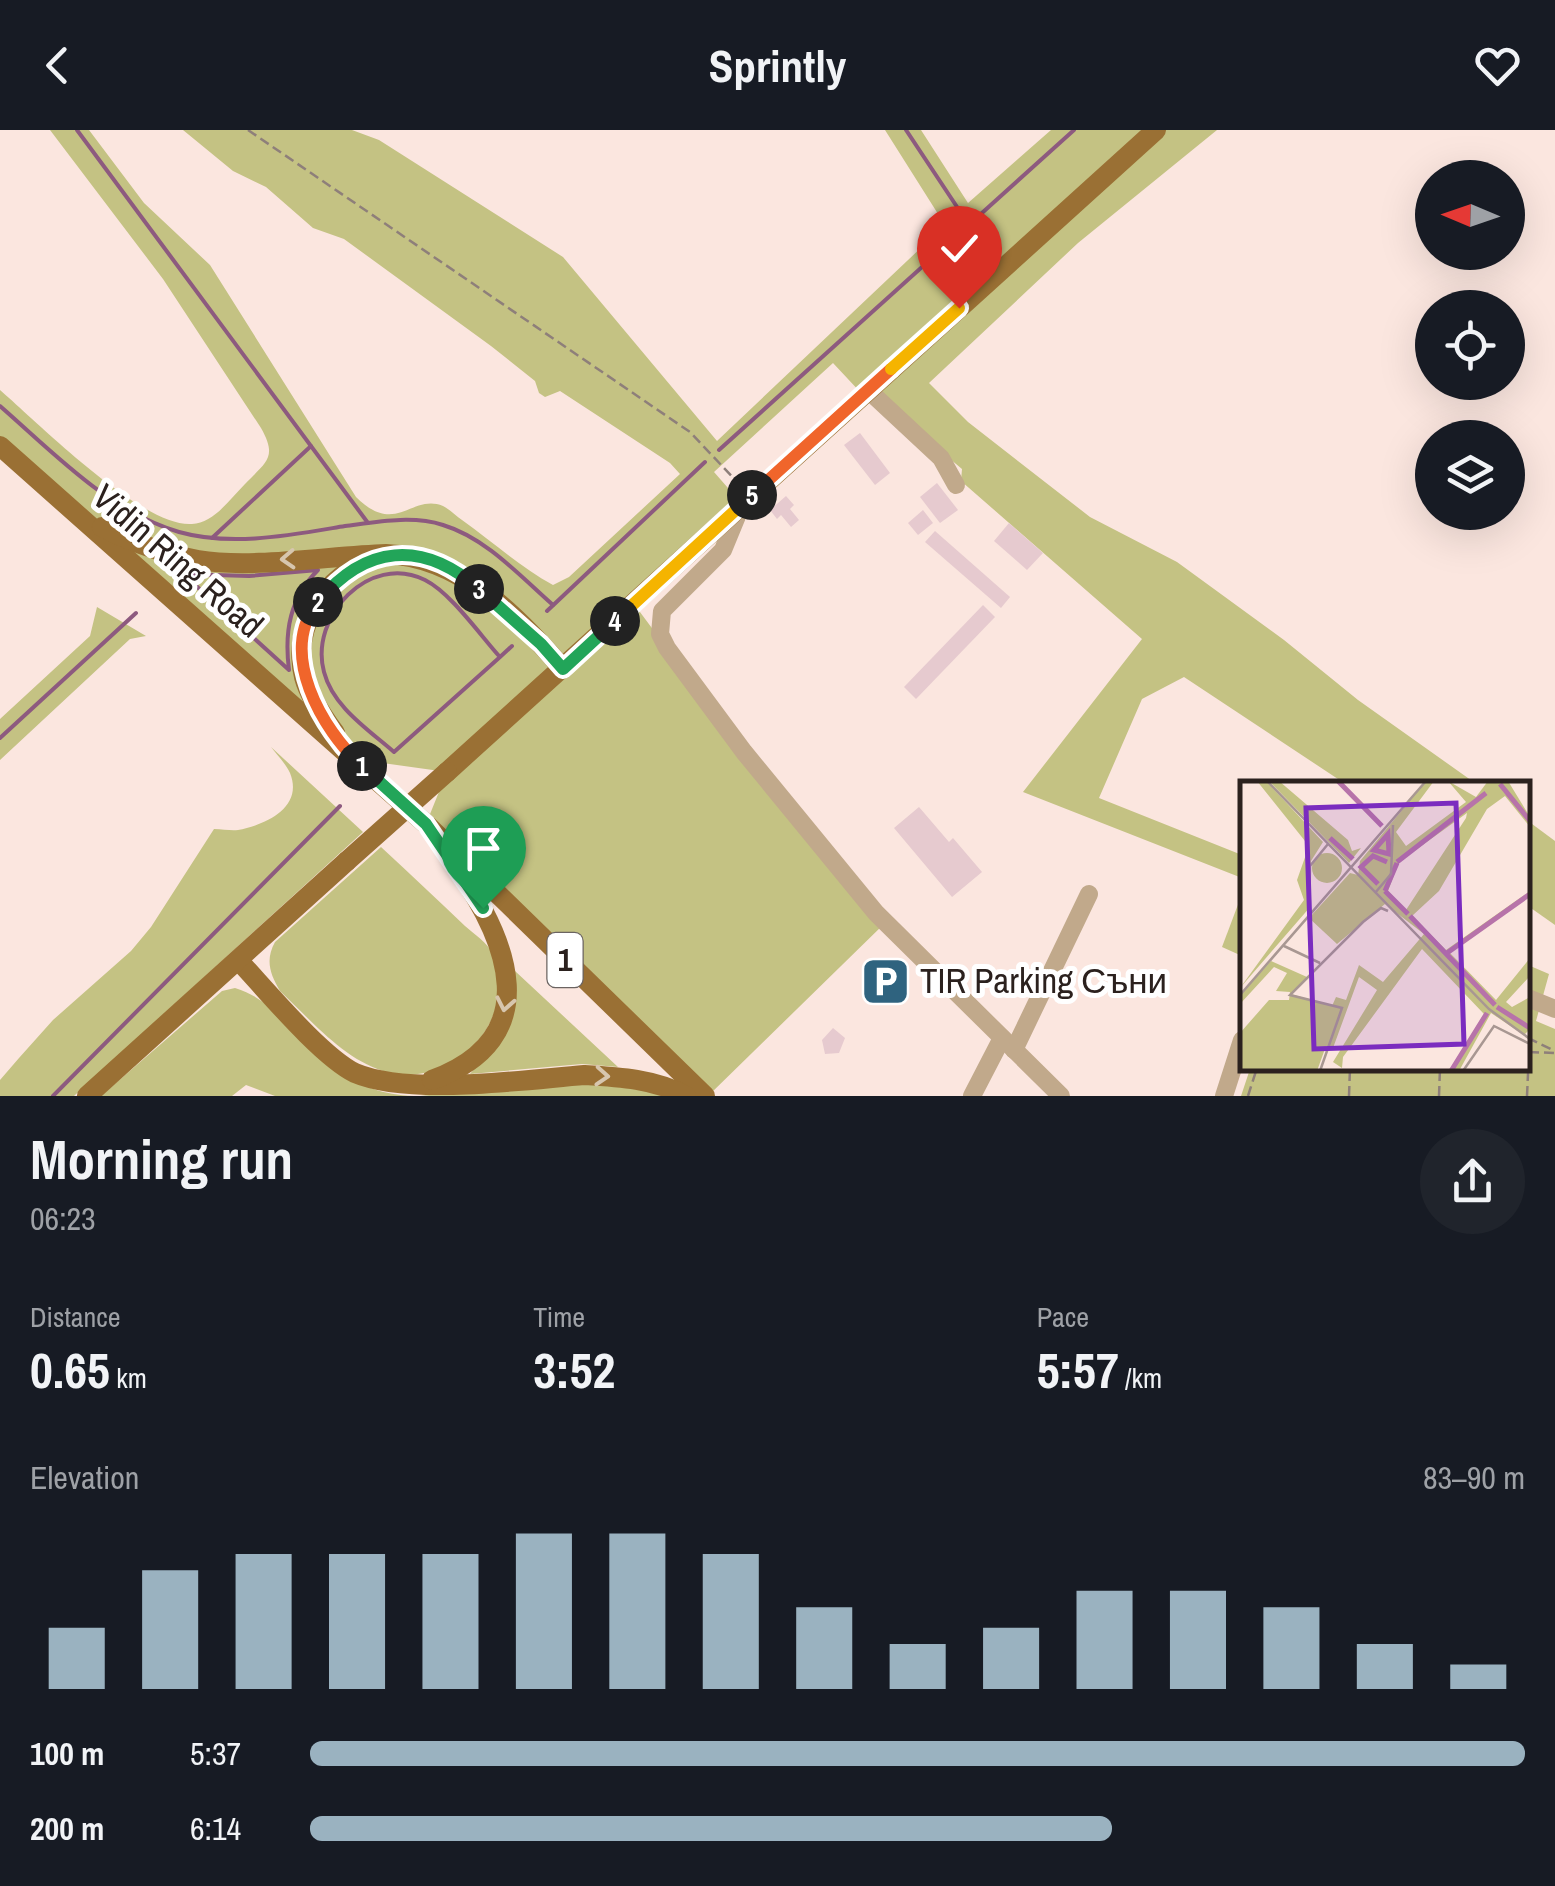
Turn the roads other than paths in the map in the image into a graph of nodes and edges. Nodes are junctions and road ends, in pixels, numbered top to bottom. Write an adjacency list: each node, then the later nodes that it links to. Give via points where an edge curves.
1 (1156, 130): 2 (main road)
2 (868, 390): 4 (street, via 941,458); 5 (main road)
3 (0, 446): 6 (main road, Vidin Ring Road / 1)
4 (956, 485)
5 (746, 500): 8 (main road); 15 (street, via 714,562 662,612 660,634 744,752 854,887)
6 (78, 515): 7 (main road, one-way to 6, via 199,560 143,545); 9 (main road, Vidin Ring Road / 1)
7 (386, 554): 8 (main road, via 441,564 469,580); 9 (main road, via 334,582 311,610 302,641 304,678)
8 (563, 669): 12 (main road, bridge)
9 (354, 759): 10 (main road, Vidin Ring Road / 1)
10 (426, 824): 17 (main road, one-way to 17, via 494,928 508,992 504,1015 478,1056 457,1070); 20 (main road, Vidin Ring Road / 1)
11 (1088, 894): 15 (street)
12 (239, 961): 17 (main road, via 335,1060 354,1073); 18 (main road)
13 (1530, 999): 14 (street)
14 (1555, 1010)
15 (1008, 1044): 21 (street); 22 (street)
16 (1240, 1046): 23 (street)
17 (400, 1086): 19 (main road, one-way to 19, via 584,1075 639,1080)
18 (87, 1096)
19 (686, 1096)
20 (704, 1096)
21 (972, 1096)
22 (1061, 1096)
23 (1224, 1096)

